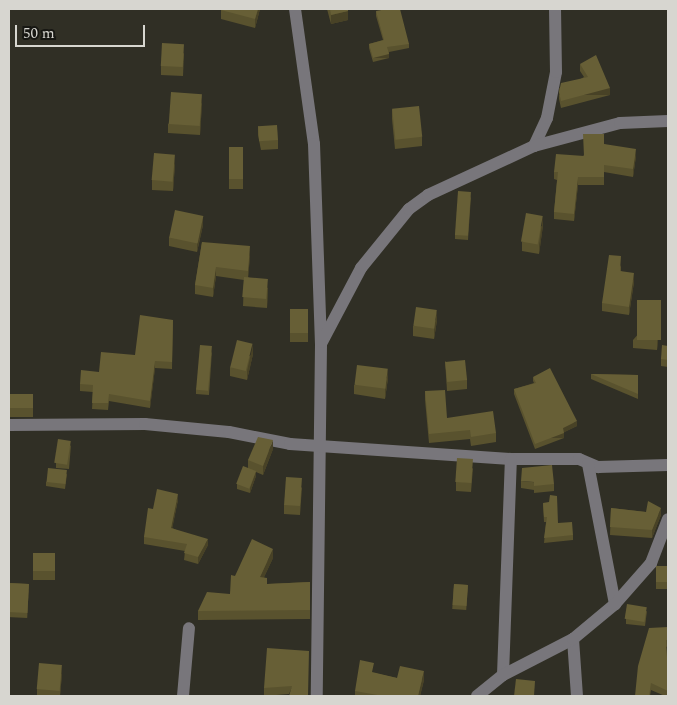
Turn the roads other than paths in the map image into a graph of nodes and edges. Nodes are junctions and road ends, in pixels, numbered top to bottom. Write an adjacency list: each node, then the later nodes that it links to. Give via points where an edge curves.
1 (295, 9): 5 (street, via 314,144)
2 (555, 9): 4 (street, via 556,72 547,118)
3 (668, 121): 4 (street, via 620,122)
4 (534, 146): 5 (street, via 444,187 409,209 361,268)
5 (321, 345): 7 (street)
6 (9, 425): 7 (street, via 145,424 229,432)
7 (318, 446): 8 (street); 17 (street)
8 (511, 459): 9 (street, via 579,459); 15 (street)
9 (588, 464): 10 (street, via 603,467); 12 (street)
10 (668, 466)
11 (668, 519): 12 (street, via 651,563)
12 (615, 604): 14 (street)
13 (189, 628): 16 (street)
14 (573, 639): 15 (street); 19 (street)
15 (503, 675): 18 (street)
16 (183, 696)
17 (317, 696)
18 (477, 696)
19 (577, 696)

